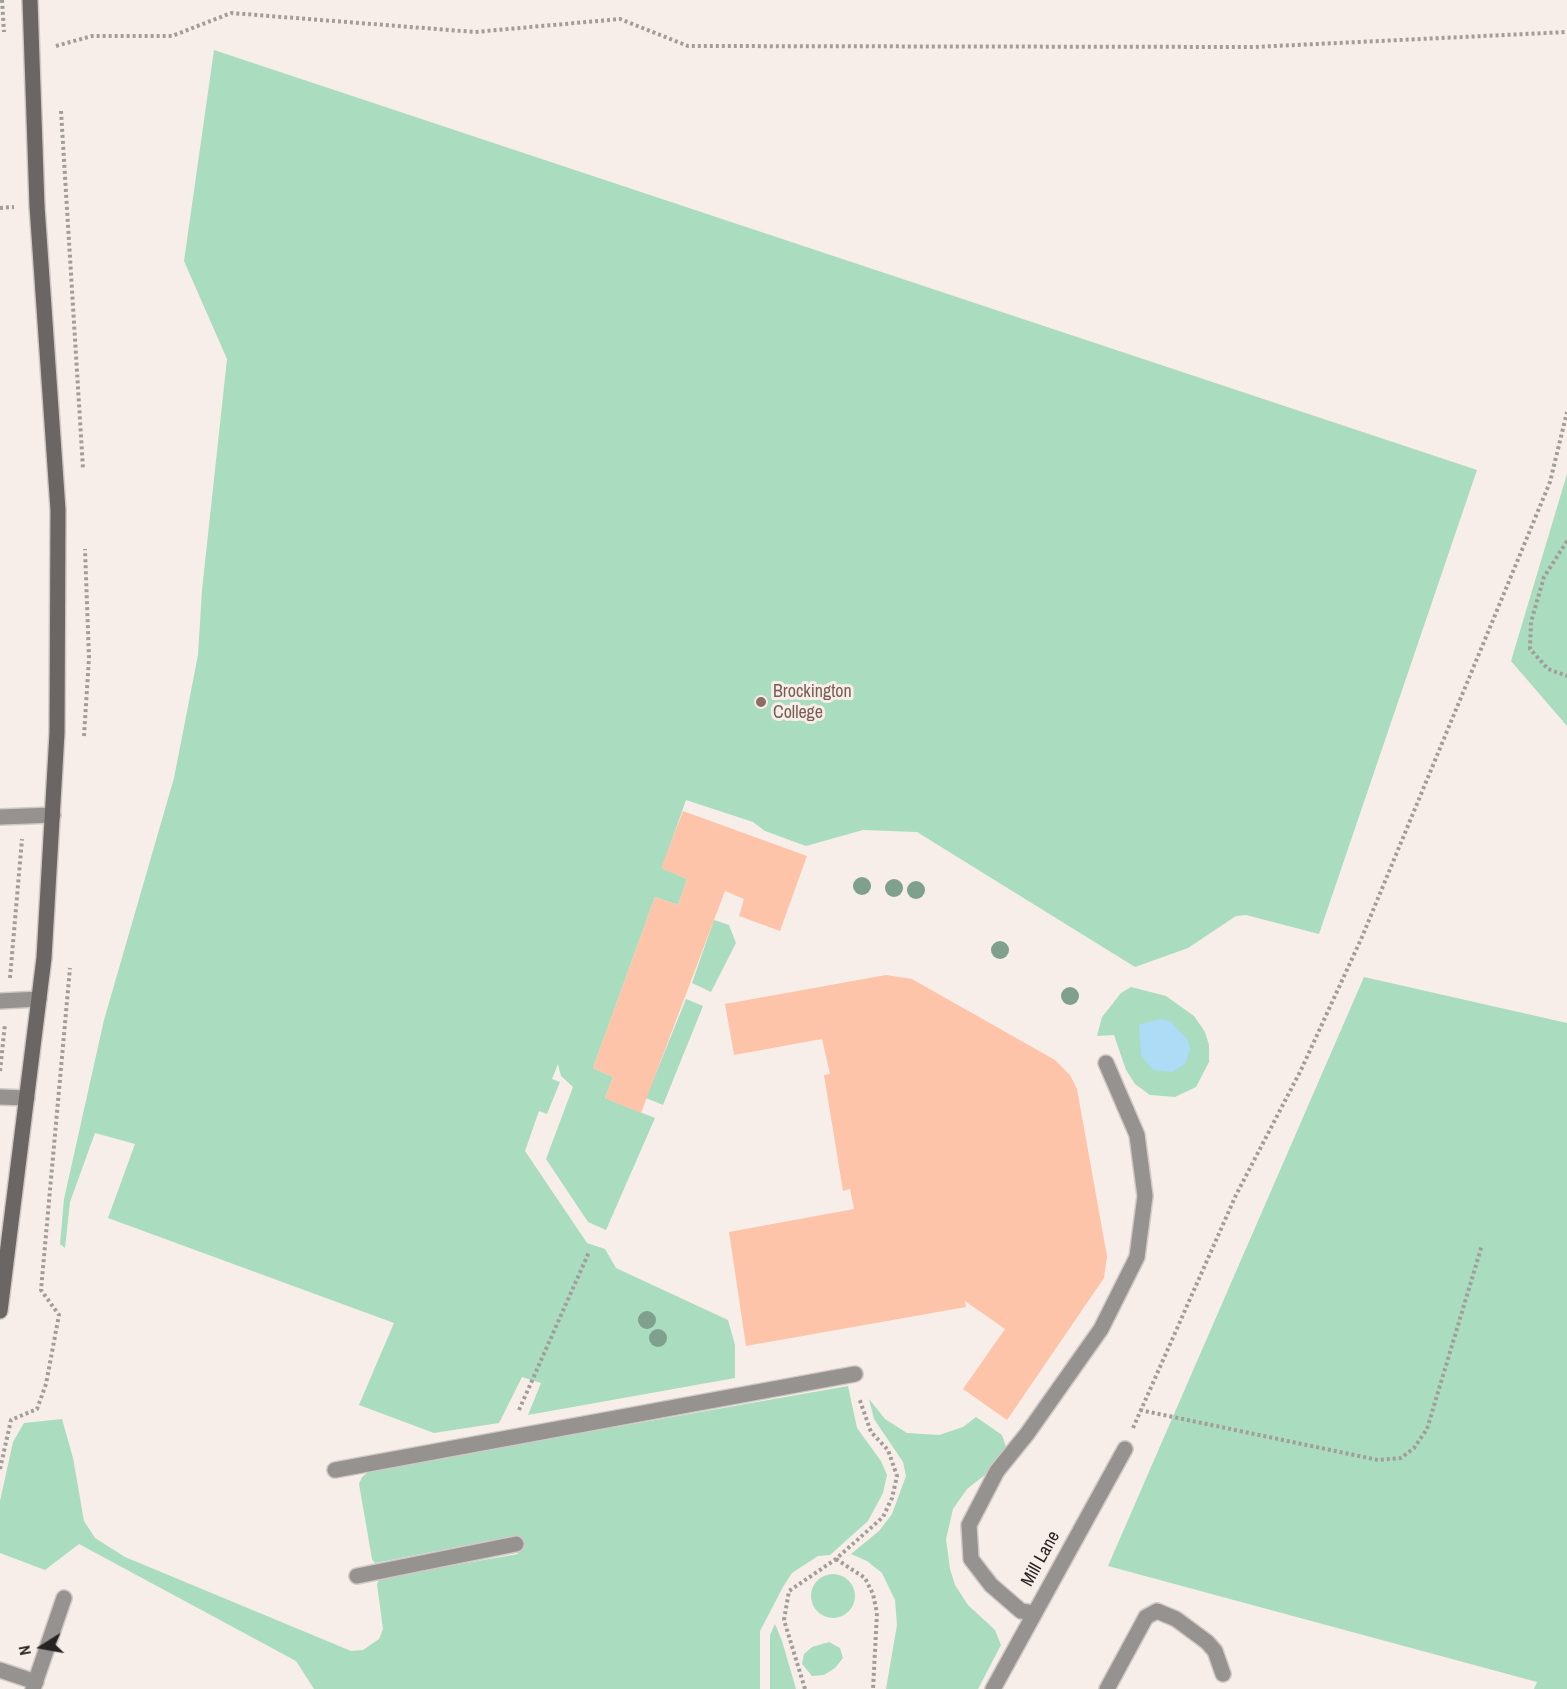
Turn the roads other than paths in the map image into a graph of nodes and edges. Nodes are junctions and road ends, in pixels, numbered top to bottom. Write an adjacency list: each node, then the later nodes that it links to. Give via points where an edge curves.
1 (30, 0): 2 (main road, via 37,206 58,510)
2 (53, 814): 3 (street); 4 (main road)
3 (0, 817)
4 (39, 999): 5 (street); 8 (main road)
5 (4, 1001)
6 (1106, 1063): 16 (street, via 1137,1135 1145,1196 1137,1257 1101,1329 997,1471 969,1525 971,1559 991,1585 1021,1611)
7 (0, 1097): 8 (street)
8 (27, 1098): 9 (main road)
9 (0, 1311)
10 (855, 1374): 12 (street)
11 (1125, 1449): 16 (street, Mill Lane)
12 (335, 1470)
13 (516, 1544): 14 (street)
14 (357, 1576)
15 (64, 1598): 19 (street)
16 (1034, 1614): 20 (street, Mill Lane)
17 (0, 1670): 19 (street)
18 (1223, 1674): 21 (street, via 1207,1641 1176,1618 1157,1611 1146,1617)
19 (34, 1686)
20 (993, 1689)
21 (1107, 1689)

